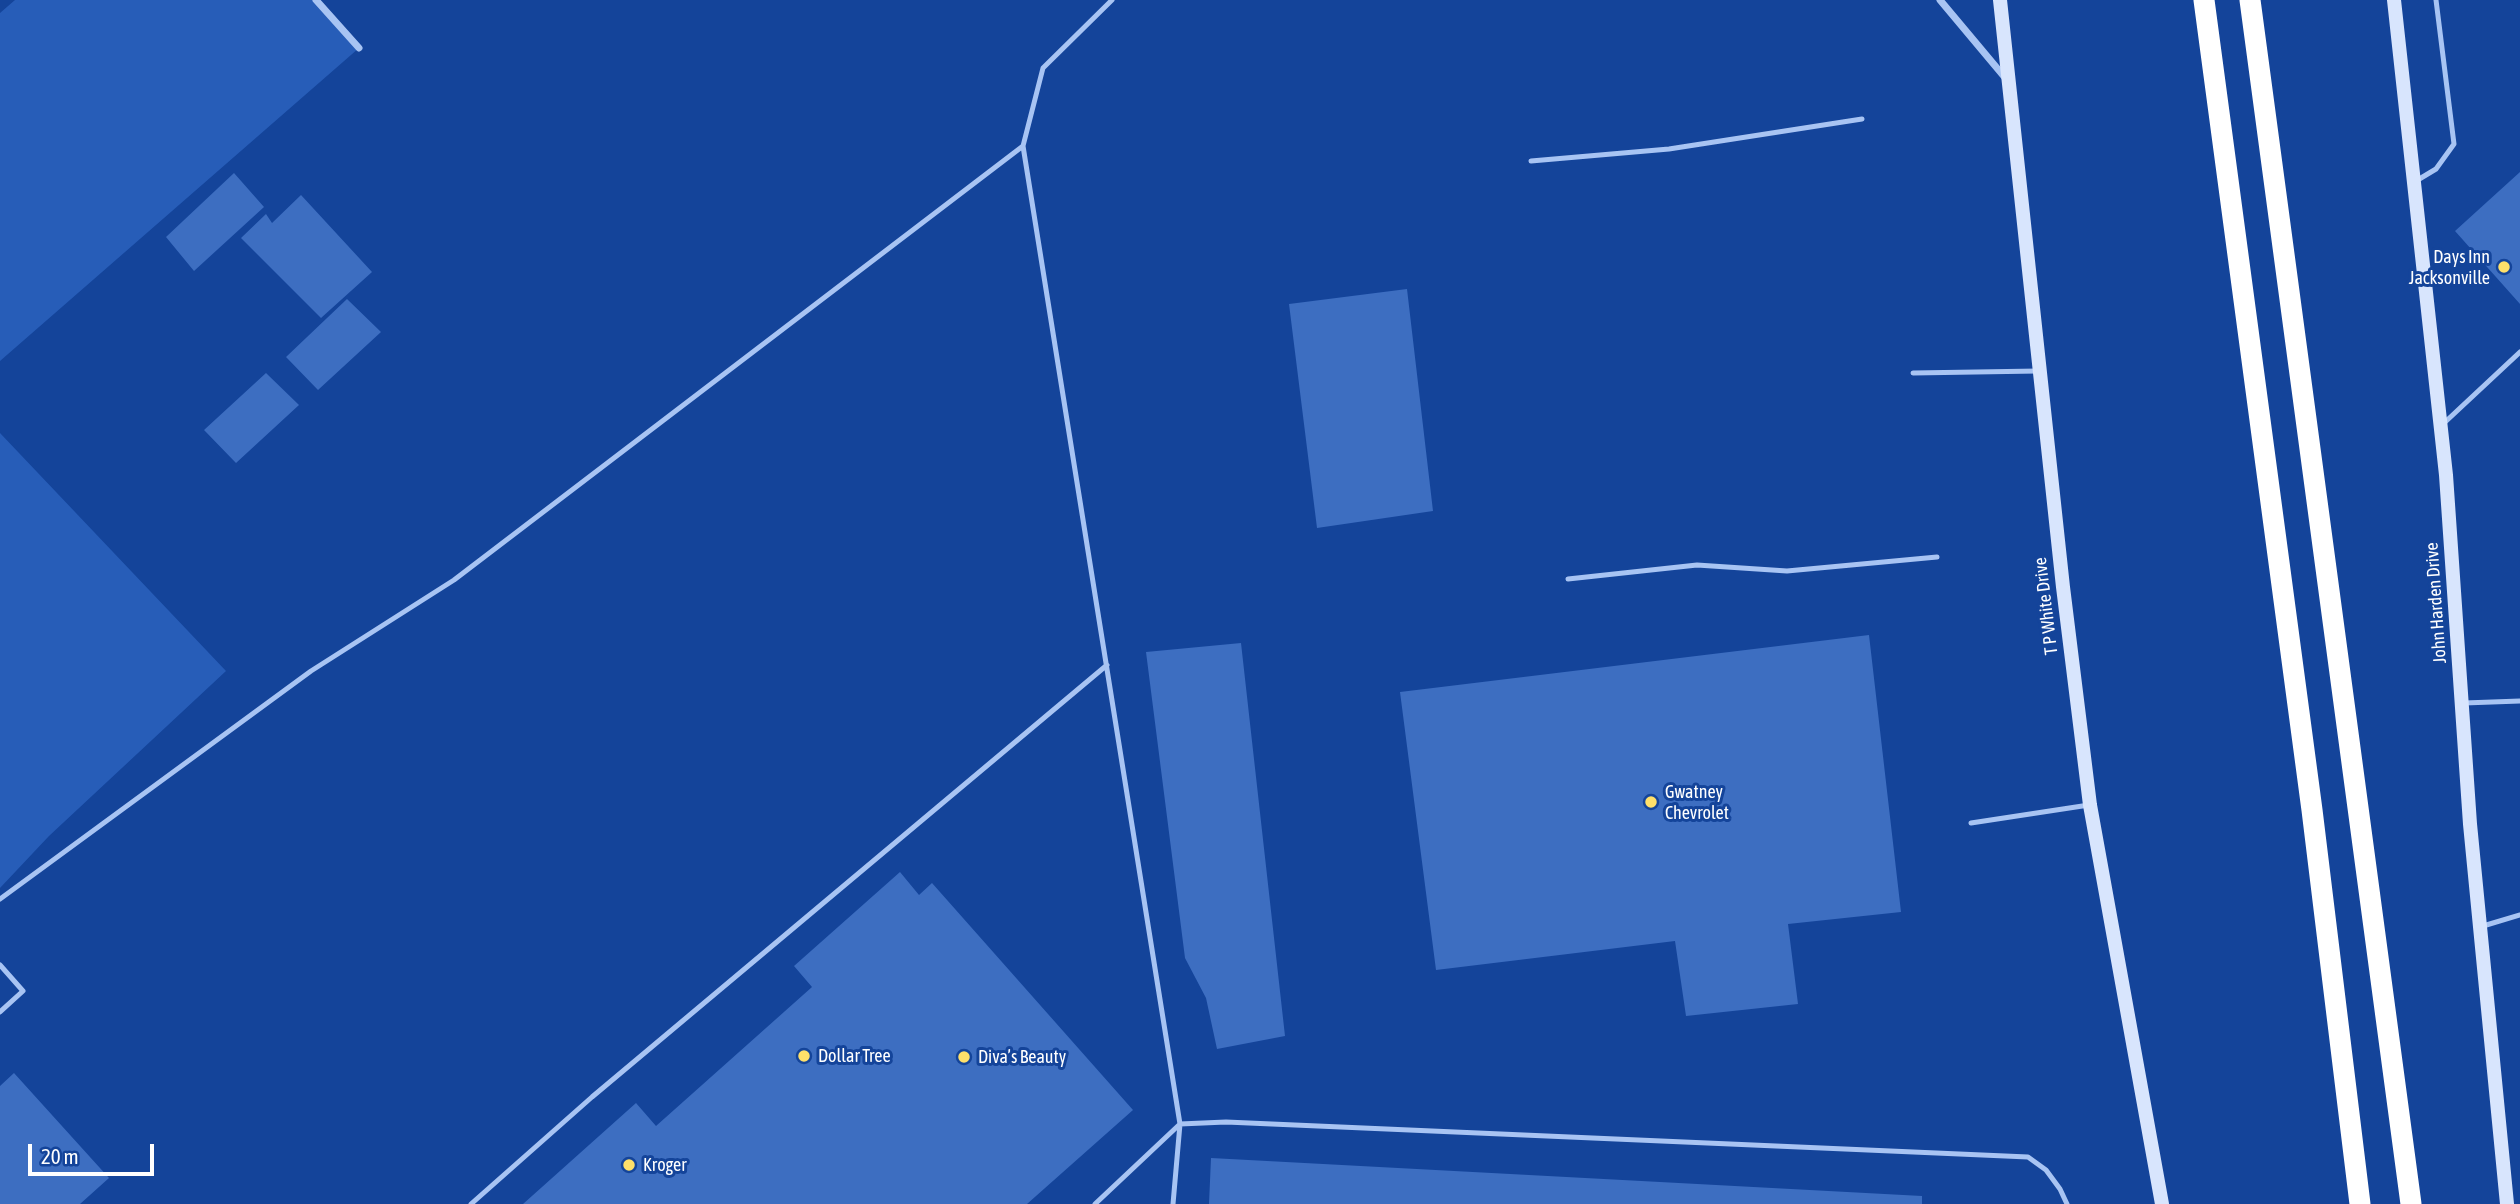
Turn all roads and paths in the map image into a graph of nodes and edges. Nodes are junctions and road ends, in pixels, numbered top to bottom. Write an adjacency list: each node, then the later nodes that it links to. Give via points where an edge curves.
1 (316, 0): 9 (street)
2 (1112, 0): 12 (lane, via 1043,68)
3 (1940, 0): 10 (street)
4 (2000, 0): 10 (main road, T P White Drive)
5 (2204, 0): 37 (highway)
6 (2250, 0): 38 (highway)
7 (2394, 0): 14 (main road, John Harden Drive)
8 (2436, 0): 14 (lane, via 2454,144 2436,169)
9 (359, 48)
10 (2009, 83): 16 (main road, T P White Drive)
11 (1862, 119): 13 (lane, via 1669,149)
12 (1023, 146): 21 (lane); 26 (lane, via 454,580 311,671)
13 (1531, 161)
14 (2414, 182): 18 (main road, John Harden Drive)
15 (2520, 352): 18 (lane)
16 (2041, 370): 17 (lane); 24 (main road, T P White Drive)
17 (1913, 373)
18 (2441, 426): 23 (main road, John Harden Drive)
19 (1937, 557): 20 (lane, via 1787,571 1697,565)
20 (1568, 579)
21 (1107, 665): 31 (lane); 32 (lane)
22 (2520, 701): 23 (lane)
23 (2462, 703): 28 (main road, John Harden Drive)
24 (2090, 805): 25 (lane); 36 (main road, T P White Drive)
25 (1971, 823)
26 (0, 899)
27 (2520, 915): 28 (lane)
28 (2480, 927): 39 (main road, John Harden Drive)
29 (0, 965): 30 (lane, via 23,991)
30 (0, 1012)
31 (1180, 1124): 33 (lane); 34 (lane); 35 (lane, via 1240,1122 2028,1157 2046,1170)
32 (471, 1204)
33 (1095, 1204)
34 (1173, 1204)
35 (2067, 1204)
36 (2162, 1204)
37 (2360, 1204)
38 (2411, 1204)
39 (2507, 1204)

